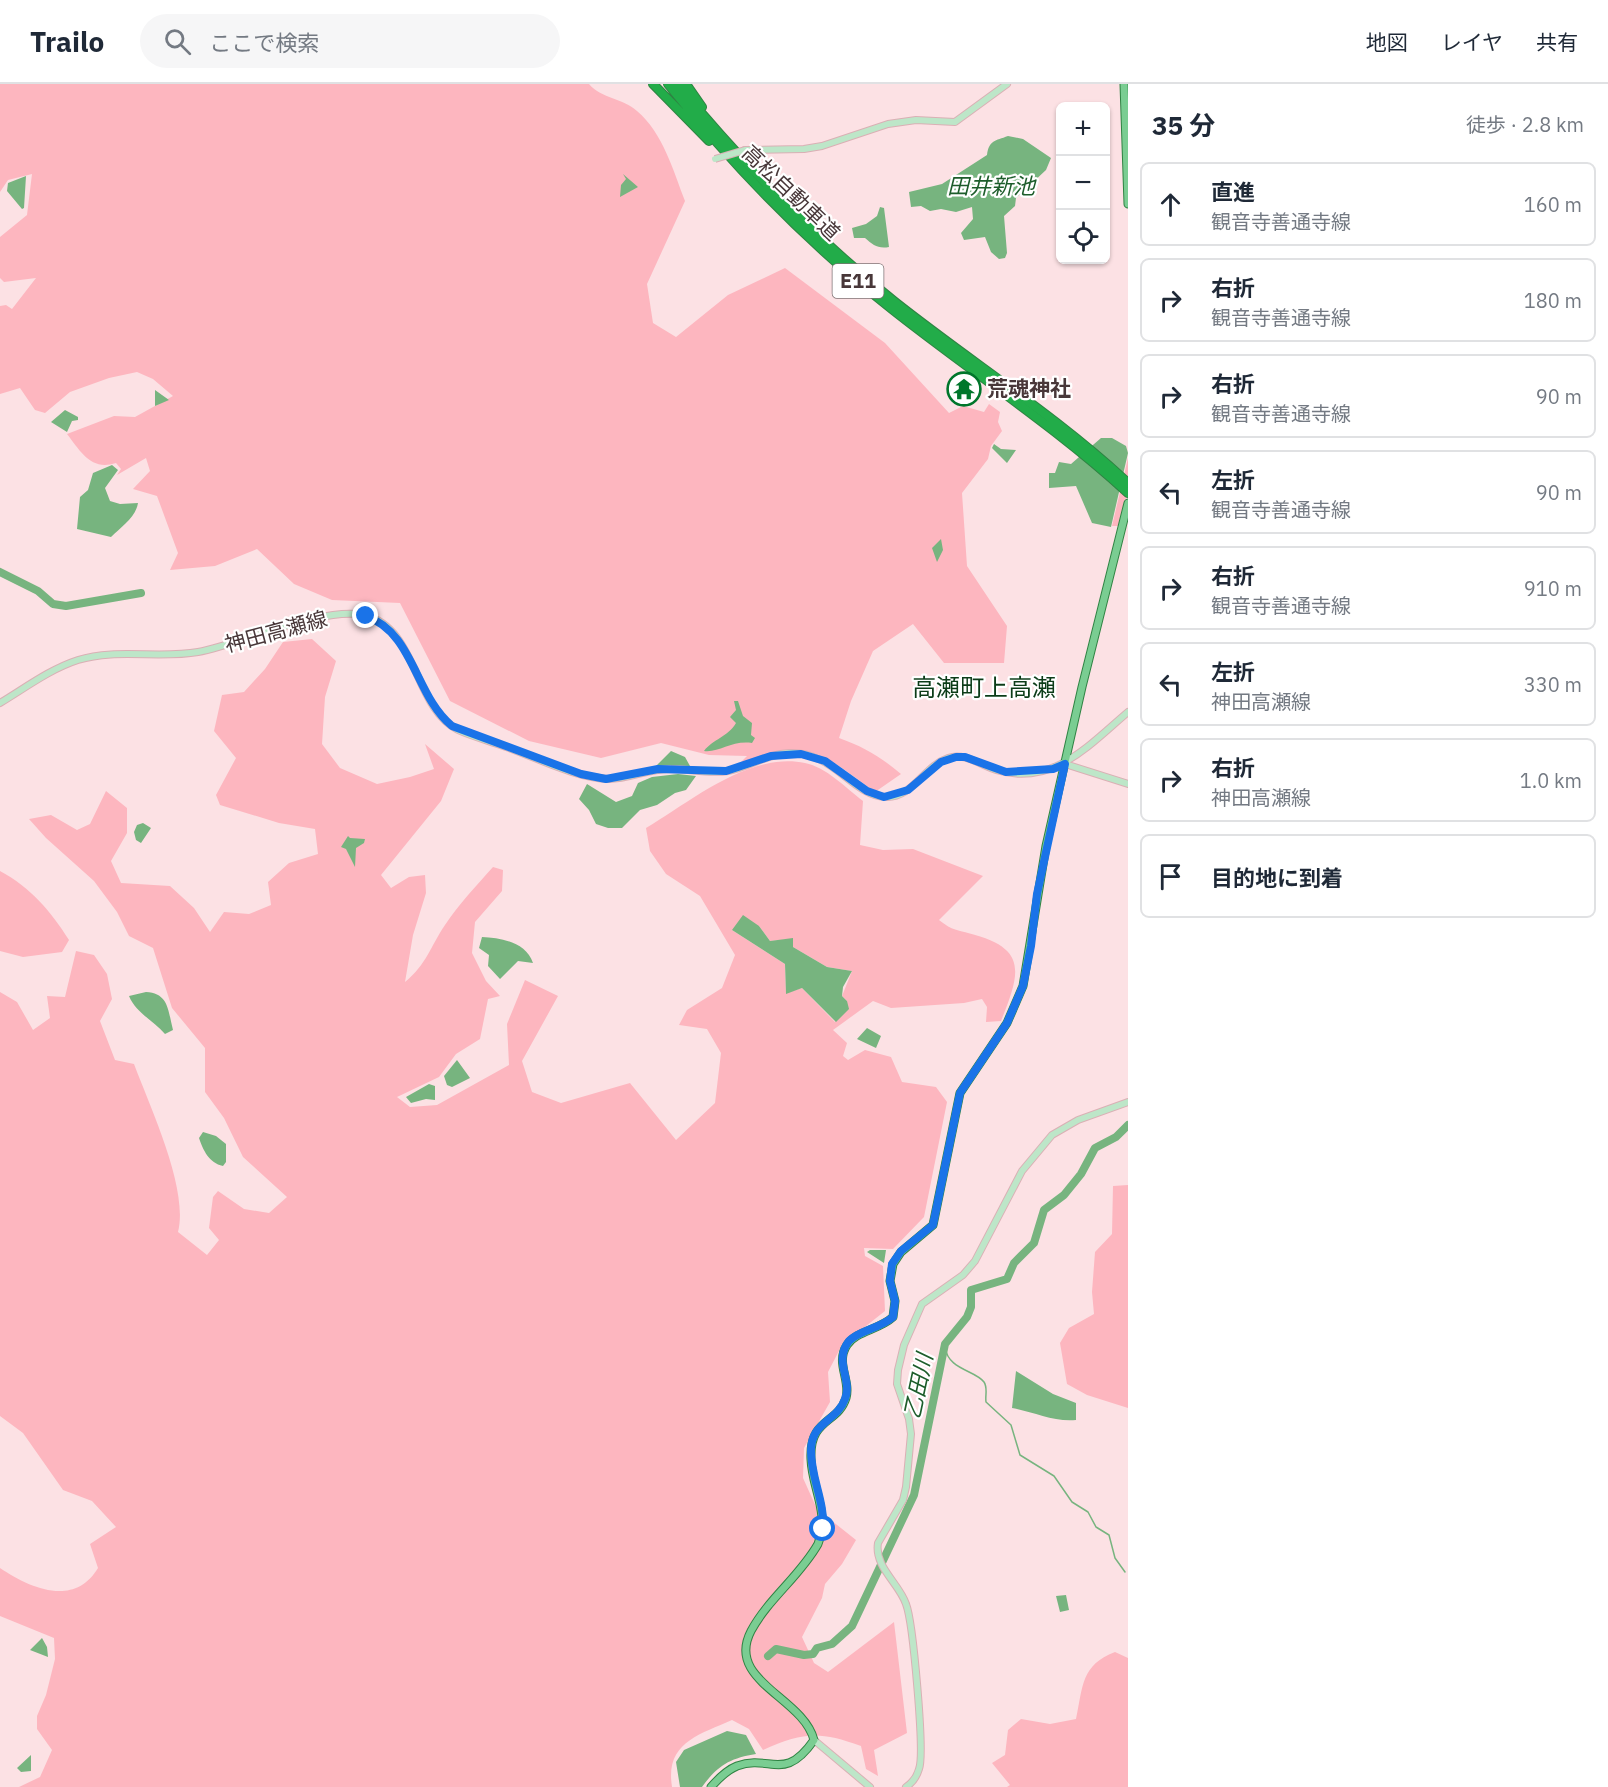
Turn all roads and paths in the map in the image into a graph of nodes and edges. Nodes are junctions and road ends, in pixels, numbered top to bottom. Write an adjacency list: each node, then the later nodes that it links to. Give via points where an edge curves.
1 (653, 84): 9 (highway)
2 (668, 84): 9 (highway, 高松自動車道 / E11)
3 (677, 84): 7 (highway, 高松自動車道 / E11)
4 (686, 84): 7 (highway)
5 (1007, 84): 8 (main road, bridge, via 955,122 916,120 885,125 822,146 745,150)
6 (1124, 84): 10 (main road)
7 (723, 136): 11 (highway, 高松自動車道 / E11, via 790,211 855,269)
8 (715, 159)
9 (764, 195): 11 (highway, 高松自動車道 / E11, via 890,308)
10 (1128, 204)
11 (1079, 445): 12 (highway, 高松自動車道 / E11); 13 (highway, 高松自動車道 / E11)
12 (1128, 483)
13 (1128, 493)
14 (1128, 503): 17 (main road)
15 (0, 703): 17 (main road, 神田高瀬線, via 62,667 86,658 195,653 288,626 356,614 390,629 436,709 452,726 588,776 615,778 667,769 726,771 792,753 825,761 867,791 884,797 908,790 941,762 956,757 1006,772 1053,769)
16 (1128, 712): 17 (main road, 神田高瀬線)
17 (1065, 764): 18 (main road); 20 (main road, via 1037,894 1023,986 1007,1023 960,1093 933,1225 901,1251 892,1264 893,1317 881,1327 854,1336 843,1353 846,1397 817,1429 811,1446 822,1509 823,1529 818,1544 747,1640 745,1655 749,1668 802,1716)
18 (1128, 784)
19 (1128, 1102): 23 (main road, via 1064,1126 1038,1149 1007,1196 975,1261 958,1279 922,1304 904,1345 897,1384 909,1419 911,1451 903,1500 877,1550 907,1606 917,1685 920,1767)
20 (814, 1740): 21 (main road, via 792,1763 740,1765); 22 (main road)
21 (711, 1787)
22 (870, 1787)
23 (906, 1787)

